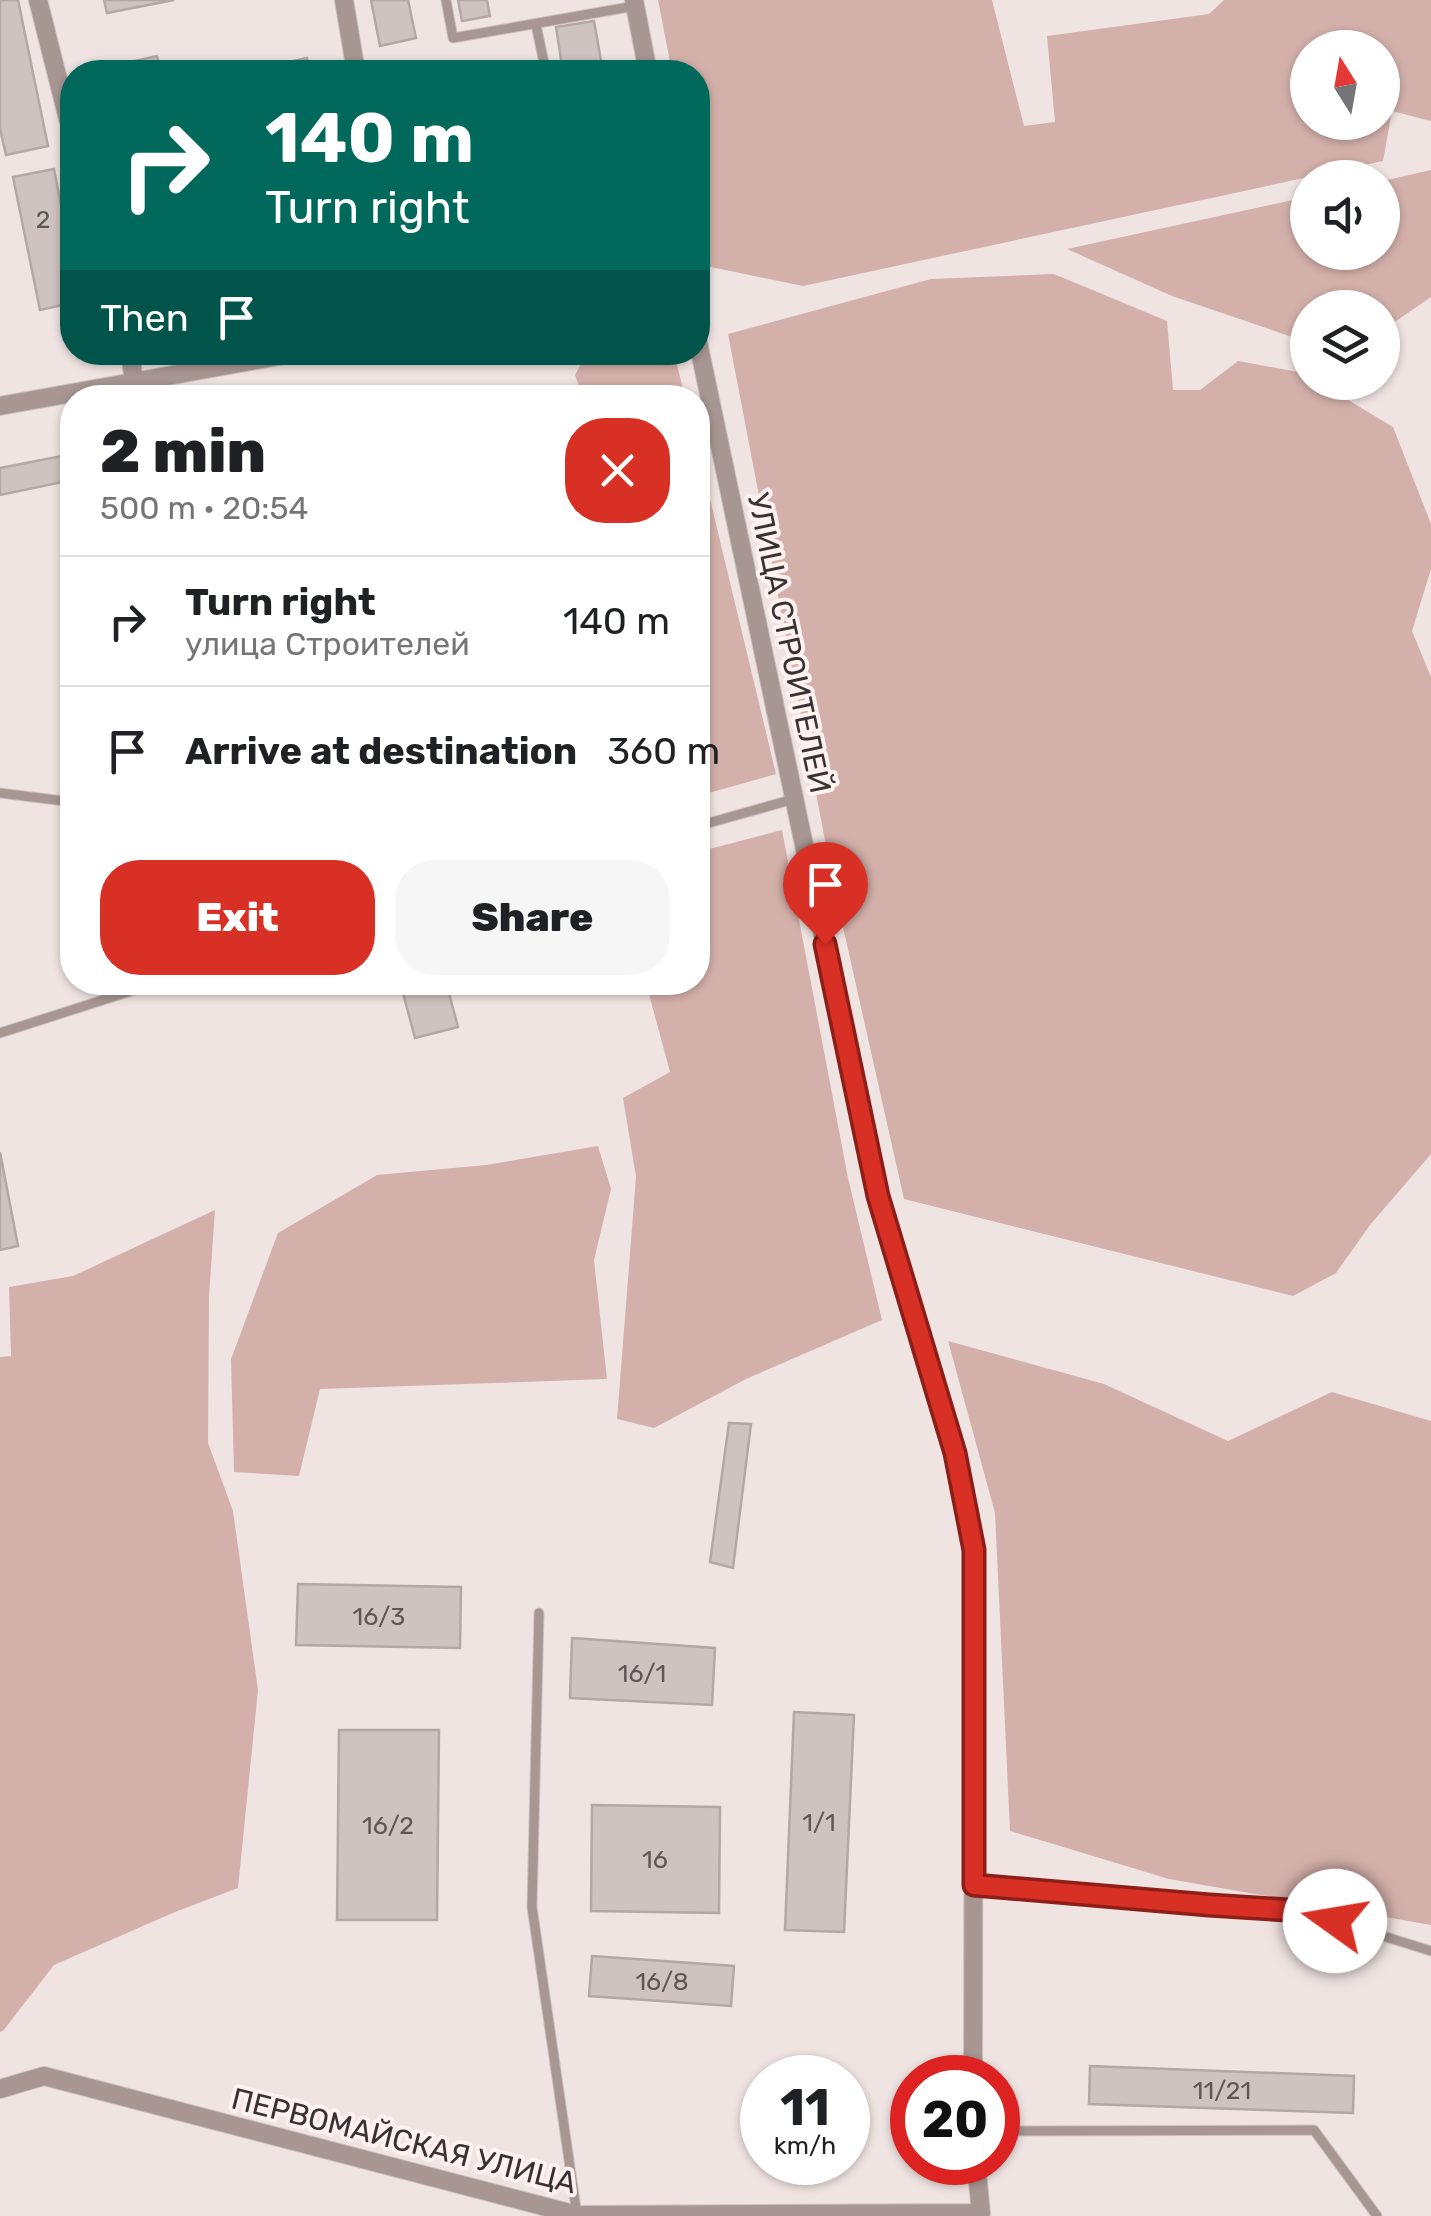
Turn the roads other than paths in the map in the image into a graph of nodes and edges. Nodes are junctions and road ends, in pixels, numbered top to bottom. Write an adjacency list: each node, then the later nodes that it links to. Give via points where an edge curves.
1 (38, 0): 9 (street)
2 (344, 0): 6 (street)
3 (446, 0): 5 (lane, via 453,38)
4 (635, 3): 5 (lane); 8 (street)
5 (536, 25): 7 (lane)
6 (354, 60)
7 (543, 60)
8 (646, 60)
9 (60, 87)
10 (132, 365): 12 (street)
11 (228, 365): 12 (street)
12 (134, 382): 13 (street)
13 (112, 385)
14 (60, 392): 16 (street)
15 (710, 399): 18 (street, УЛИЦА СТРОИТЕЛЕЙ)
16 (1, 400)
17 (0, 793): 19 (lane)
18 (794, 799): 20 (lane); 24 (street, УЛИЦА СТРОИТЕЛЕЙ, via 878,1196 955,1453 974,1550)
19 (60, 800)
20 (710, 823)
21 (118, 995): 22 (lane)
22 (0, 1033)
23 (540, 1613): 31 (lane, via 532,1907)
24 (974, 1885): 25 (lane, via 1303,1911); 26 (street, УЛИЦА СТРОИТЕЛЕЙ)
25 (1431, 1951)
26 (973, 2055)
27 (0, 2089): 31 (street, ПЕРВОМАЙСКАЯ УЛИЦА, via 44,2076)
28 (1020, 2132): 32 (lane, via 1314,2130)
29 (978, 2185): 30 (street)
30 (981, 2214): 31 (street, ПЕРВОМАЙСКАЯ УЛИЦА)
31 (577, 2215)
32 (1377, 2216)

